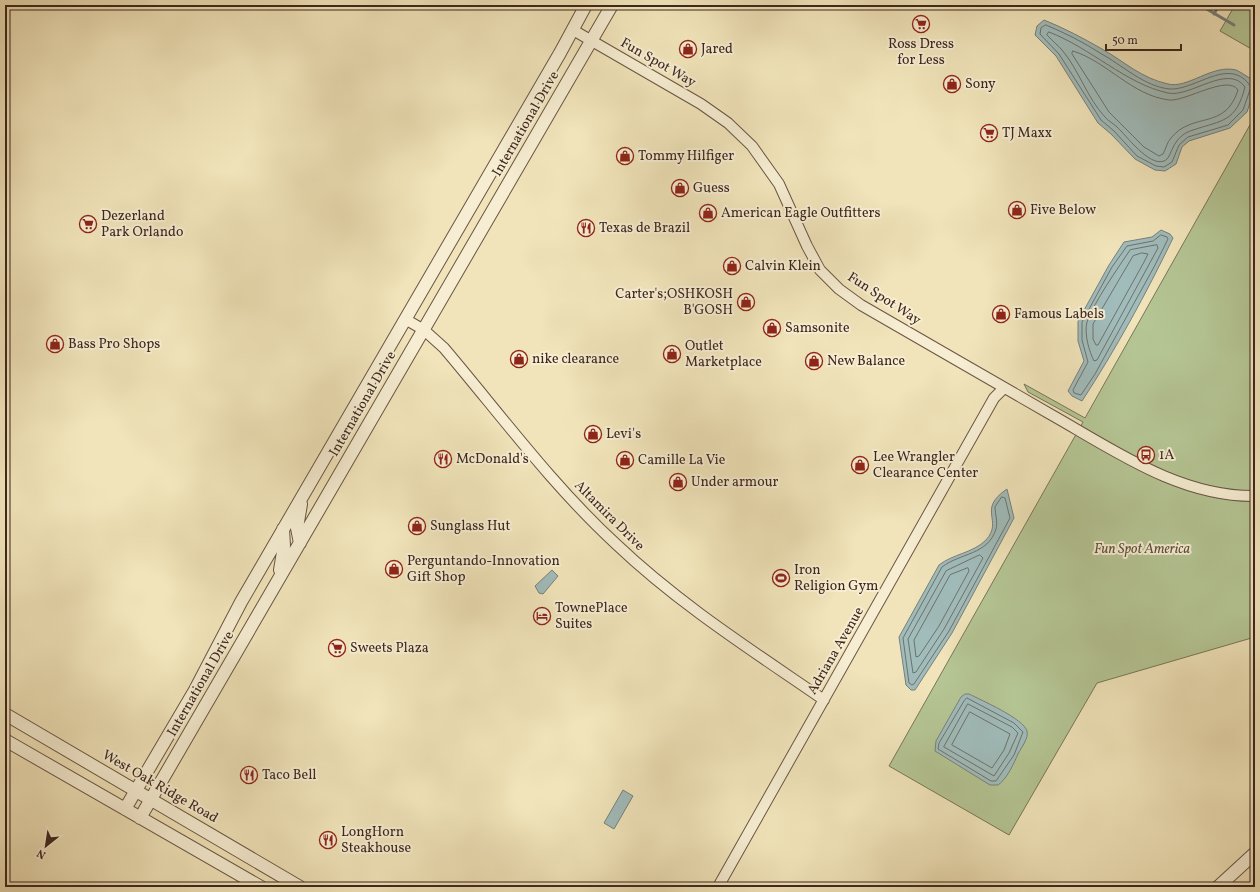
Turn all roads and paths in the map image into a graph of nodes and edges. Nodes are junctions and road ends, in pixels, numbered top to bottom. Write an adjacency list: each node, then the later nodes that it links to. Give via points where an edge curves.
1 (586, 5): 3 (street, International Drive)
2 (612, 5): 4 (street, International Drive)
3 (573, 30): 4 (street, Fun Spot Way); 5 (street, International Drive)
4 (591, 41): 6 (street, International Drive); 7 (street, Fun Spot Way, via 701,104 733,127 752,146 779,184 820,270 839,289 861,305)
5 (405, 320): 6 (street, Altamira Drive); 8 (street, International Drive)
6 (424, 330): 11 (street, International Drive); 13 (street, Altamira Drive, via 444,348 553,479 616,544 709,621)
7 (1004, 388): 9 (street, Fun Spot Way, via 1160,475 1205,490); 13 (street, Adriana Avenue, via 994,398)
8 (304, 493): 10 (street, International Drive); 11 (street, via 297,528)
9 (1255, 496)
10 (283, 529): 12 (street, via 283,558); 16 (street, International Drive, via 195,690)
11 (300, 543): 12 (street, International Drive)
12 (276, 583): 17 (street, International Drive)
13 (824, 700): 23 (street, Adriana Avenue)
14 (5, 714): 16 (street, West Oak Ridge Road)
15 (5, 740): 18 (street)
16 (136, 790): 17 (street, West Oak Ridge Road); 18 (street, International Drive)
17 (151, 799): 19 (street, International Drive); 22 (street, West Oak Ridge Road)
18 (125, 809): 19 (street)
19 (140, 818): 21 (street)
20 (1255, 853): 24 (street)
21 (261, 887)
22 (300, 887)
23 (718, 887)
24 (1218, 887)

